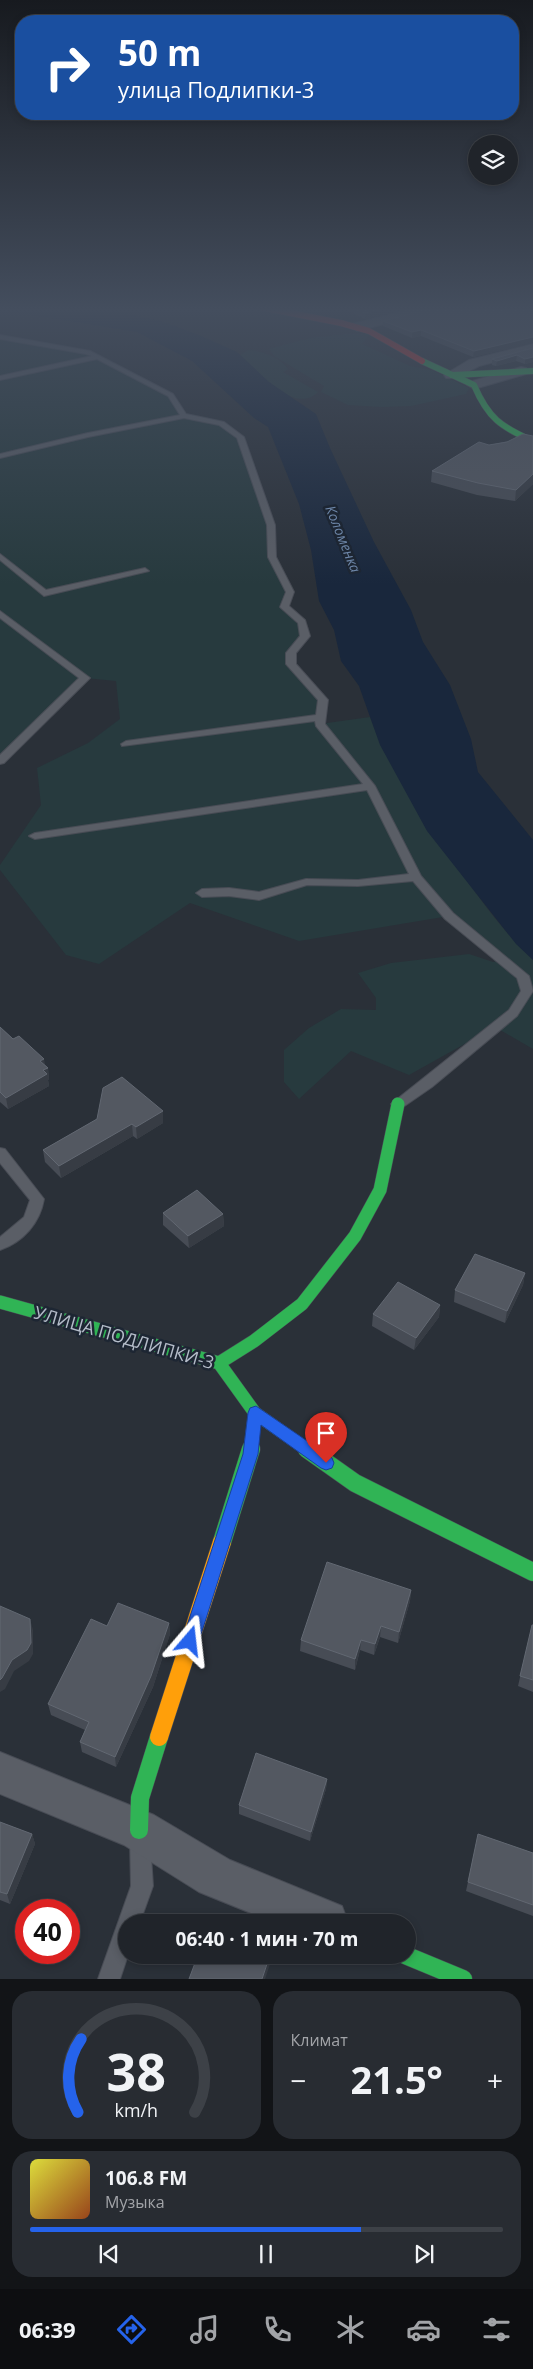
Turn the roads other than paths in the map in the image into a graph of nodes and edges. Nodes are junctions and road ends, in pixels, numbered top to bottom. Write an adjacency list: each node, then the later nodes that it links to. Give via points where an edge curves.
1 (173, 399): 3 (lane)
2 (479, 399): 4 (street, via 499,426)
3 (184, 416): 5 (lane); 9 (lane, via 221,422 240,437 271,525 272,557 290,592 284,607 302,622 305,636 290,652 291,664 323,700)
4 (533, 441)
5 (0, 456)
6 (0, 556): 7 (lane, via 44,594)
7 (145, 571)
8 (0, 614): 11 (lane, via 85,678)
9 (322, 717): 10 (lane); 12 (lane, via 320,724)
10 (126, 744)
11 (0, 761)
12 (370, 786): 13 (lane); 14 (lane)
13 (35, 836)
14 (416, 877): 15 (lane, via 358,883 306,882 259,896); 16 (lane, via 449,916 524,976 528,991 513,1013)
15 (202, 893)
16 (398, 1104): 20 (street, via 380,1190 355,1236 302,1304)
17 (0, 1153): 18 (lane, via 37,1199 36,1211 26,1227)
18 (0, 1244)
19 (0, 1302): 20 (street, УЛИЦА ПОДЛИПКИ-3)
20 (220, 1363): 21 (street, УЛИЦА ПОДЛИПКИ-3)
21 (256, 1413): 22 (street, УЛИЦА ПОДЛИПКИ-3, via 354,1483); 24 (street, via 250,1454 140,1798)
22 (533, 1572)
23 (0, 1774): 24 (street)
24 (139, 1830): 25 (lane, via 142,1886); 26 (street, via 215,1876)
25 (132, 1914)
26 (307, 1914)
27 (118, 1954): 29 (lane)
28 (416, 1960): 30 (street)
29 (110, 1979)
30 (463, 1979)

